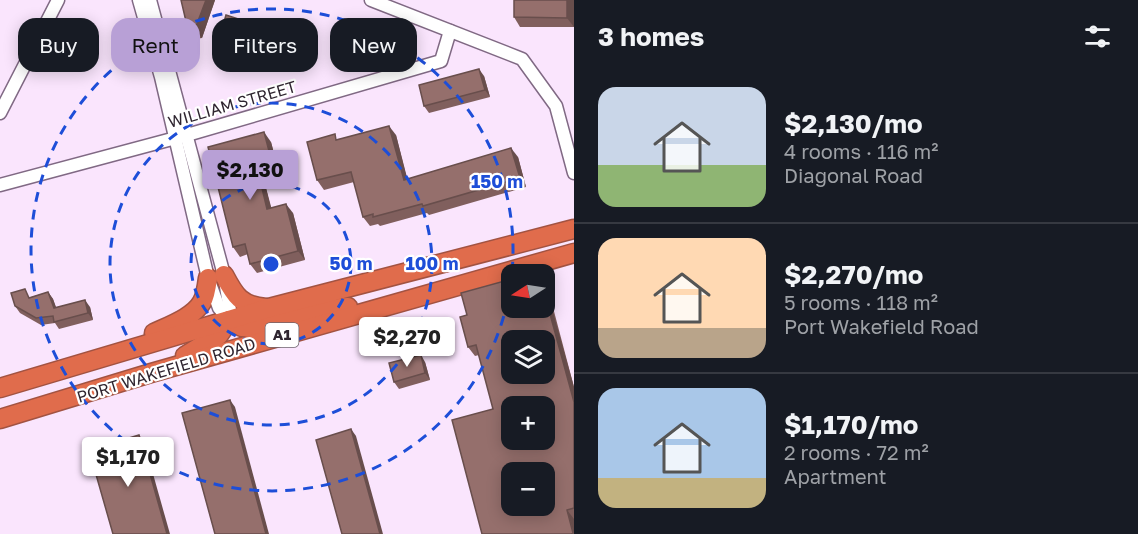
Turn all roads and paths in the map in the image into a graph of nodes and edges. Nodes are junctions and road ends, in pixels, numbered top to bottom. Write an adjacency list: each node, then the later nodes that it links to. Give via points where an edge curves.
1 (58, 0): 6 (street)
2 (139, 0): 7 (street)
3 (150, 0): 7 (street)
4 (371, 0): 5 (street)
5 (450, 31): 7 (street, WILLIAM STREET, via 441,61); 8 (street, via 522,59 556,106)
6 (0, 113)
7 (181, 136): 9 (street, WILLIAM STREET); 12 (street)
8 (574, 173)
9 (0, 186)
10 (574, 229): 14 (highway, PORT WAKEFIELD ROAD / A1)
11 (574, 253): 13 (highway, PORT WAKEFIELD ROAD / A1)
12 (216, 276): 14 (highway, via 237,298 253,307); 15 (street, via 230,310); 16 (highway, via 202,303 187,316)
13 (413, 298): 15 (highway, via 316,311 256,328 242,327); 17 (highway, PORT WAKEFIELD ROAD / A1)
14 (269, 308): 15 (highway, PORT WAKEFIELD ROAD / A1)
15 (229, 320): 16 (highway, PORT WAKEFIELD ROAD / A1); 17 (highway, via 219,335 200,348)
16 (95, 360): 18 (highway, PORT WAKEFIELD ROAD / A1)
17 (151, 373): 19 (highway, PORT WAKEFIELD ROAD / A1)
18 (0, 388)
19 (0, 419)

